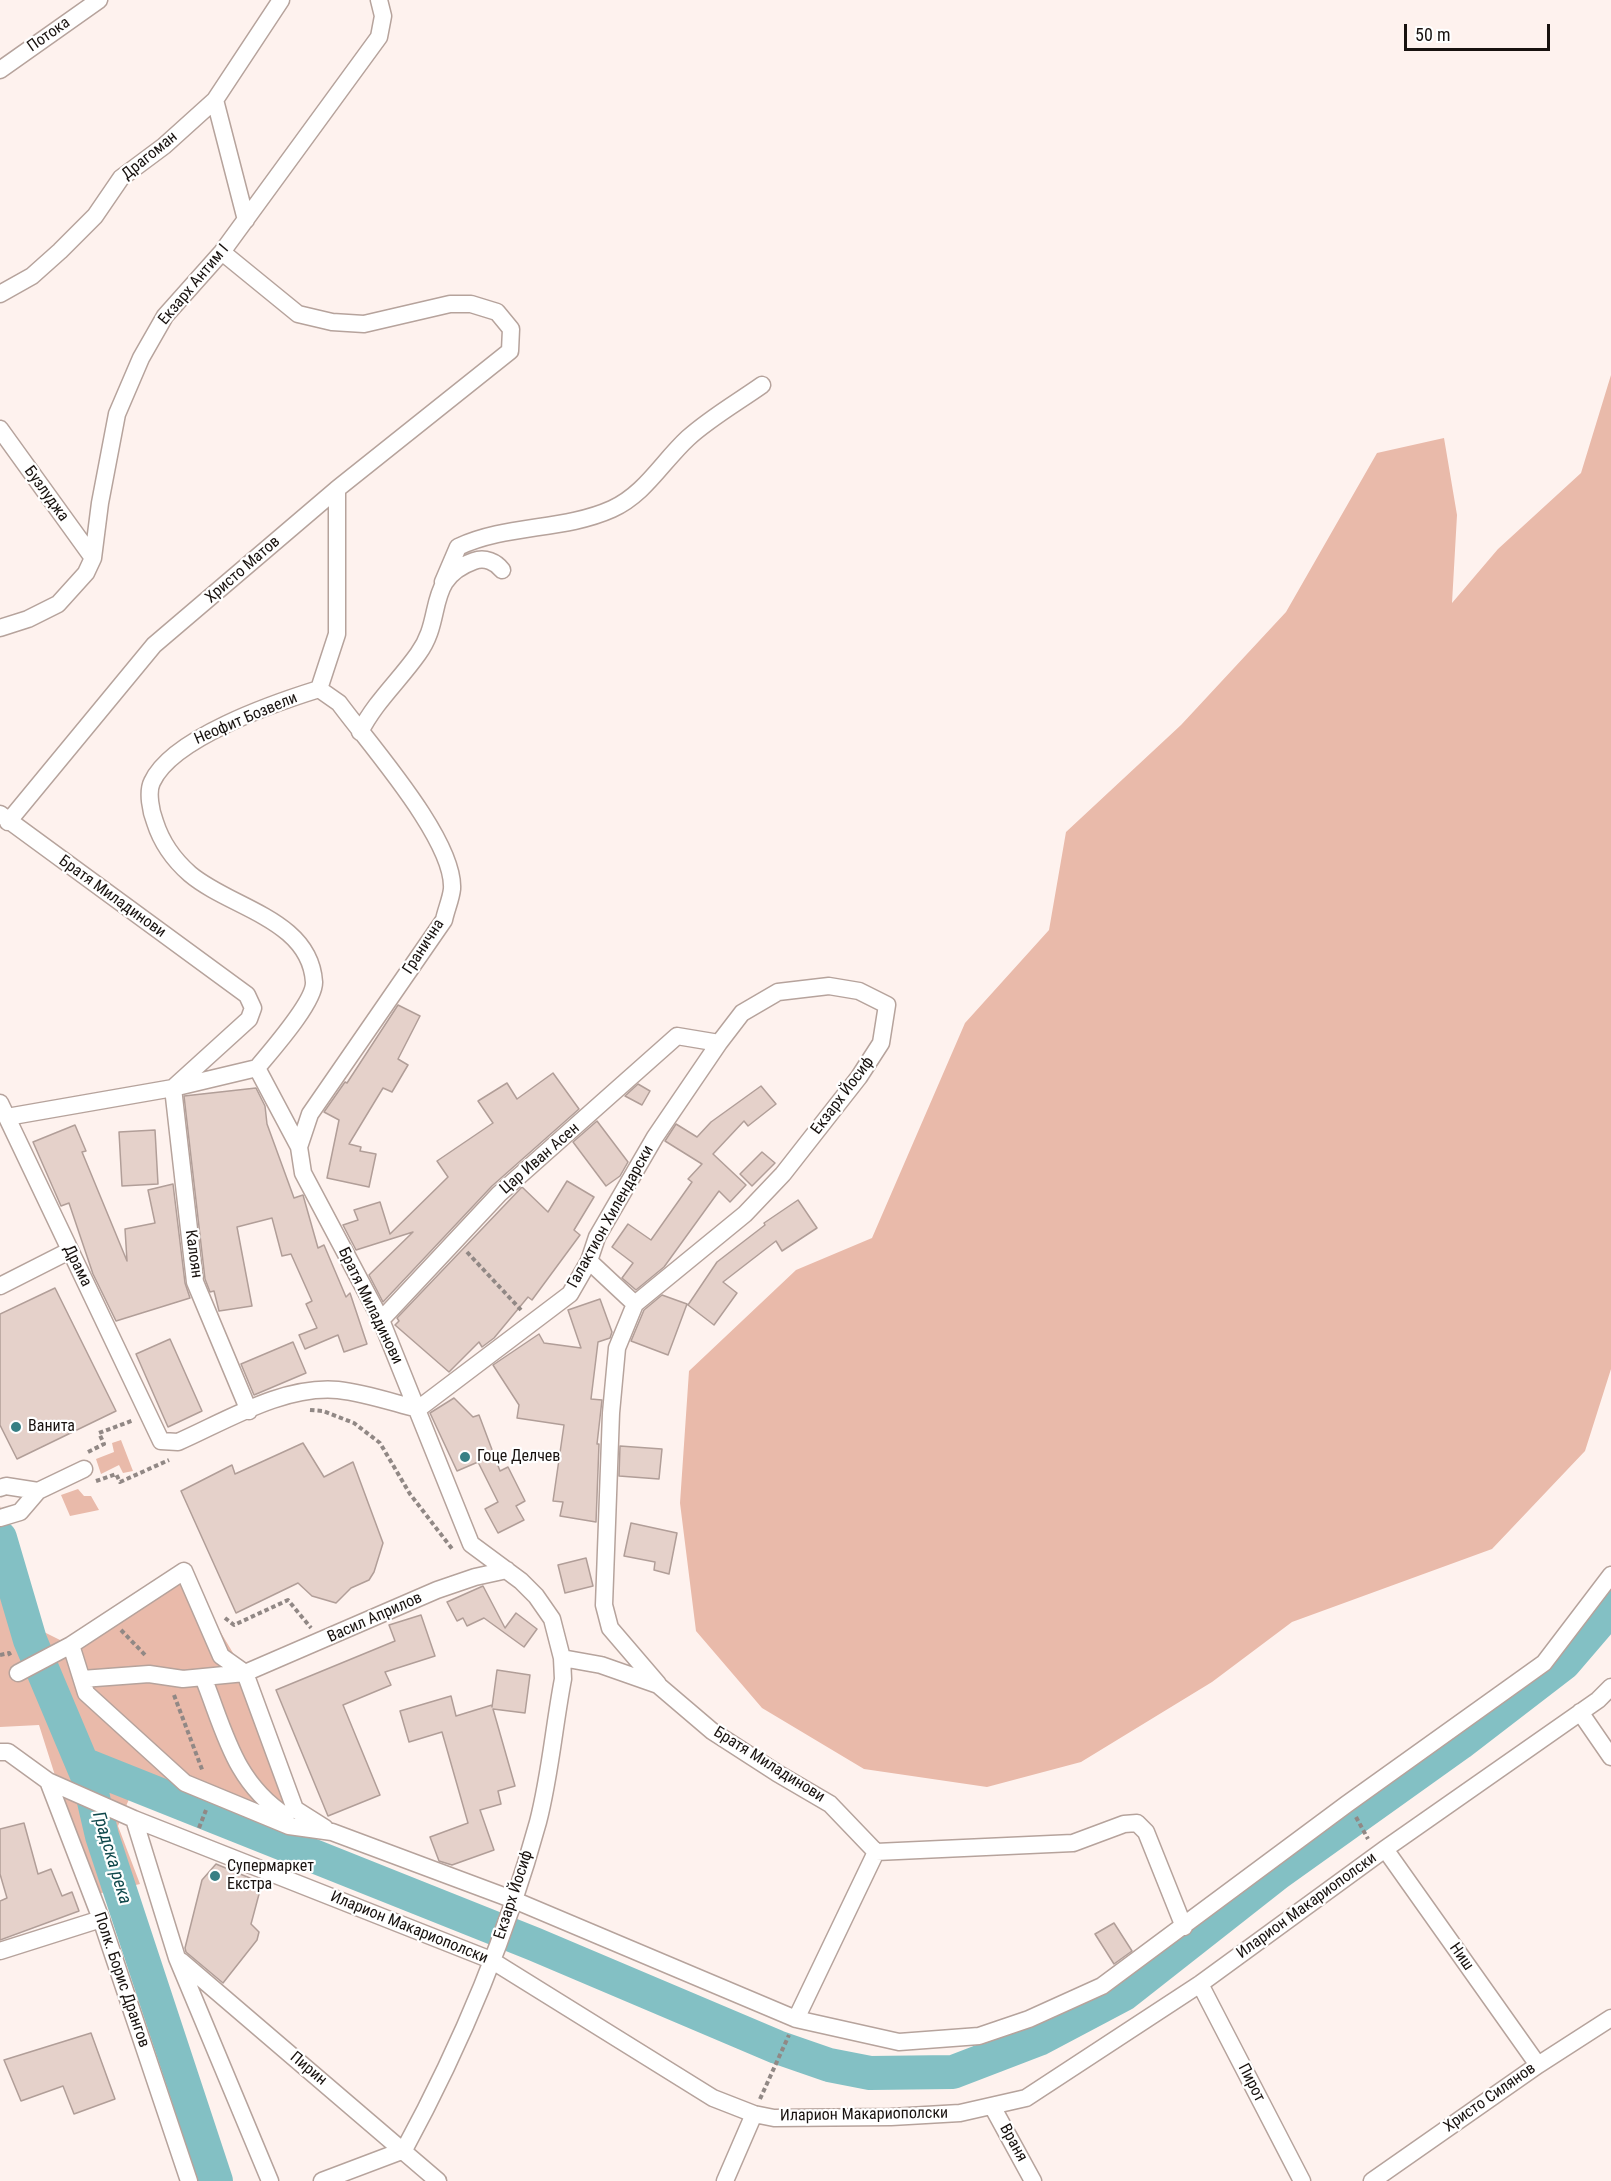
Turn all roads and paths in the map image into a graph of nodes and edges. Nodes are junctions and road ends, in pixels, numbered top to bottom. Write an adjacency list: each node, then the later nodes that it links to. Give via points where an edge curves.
1 (99, 0): 4 (street, Потока)
2 (281, 0): 5 (street, Драгоман)
3 (379, 0): 6 (street, Екзарх Антим I, via 383,16 380,37)
4 (0, 70)
5 (215, 100): 6 (street); 8 (street, Драгоман, via 121,178 95,216 60,251 32,276)
6 (246, 220): 7 (street, Екзарх Антим I)
7 (222, 252): 11 (street, Христо Матов, via 298,314 364,324 450,304 471,304 497,312 511,329 510,351); 12 (street, Екзарх Антим I, via 165,316 141,358 117,414)
8 (0, 294)
9 (762, 385): 14 (street, via 689,437 643,489 615,508 588,519 475,539 458,547)
10 (0, 429): 12 (street, Бузлуджа)
11 (337, 489): 16 (street, Неофит Бозвели, via 337,634); 18 (street, Христо Матов, via 154,645)
12 (93, 558): 15 (street, Екзарх Антим I, via 86,573 58,604)
13 (502, 570): 14 (street, via 496,563 479,559 457,567)
14 (443, 582): 17 (street, via 420,653 369,714)
15 (0, 628)
16 (319, 689): 17 (street, Гранична, via 339,703); 20 (street, Неофит Бозвели, via 193,741 172,756 151,783 151,812 161,840 188,873 214,892 280,925 306,953 314,984 303,1010)
17 (360, 732): 23 (street, Гранична, via 428,821 442,849 452,888 444,920 310,1114)
18 (4, 818): 21 (street, Братя Миладинови, via 248,995 253,1008 249,1019)
19 (719, 1043): 24 (street, Цар Иван Асен, via 678,1036 499,1194); 26 (street, Галактион Хилендарски, via 656,1137 597,1237); 28 (street, Екзарх Йосиф, via 742,1013 778,992 829,986 859,991 887,1005 881,1043 783,1174 745,1214)
20 (257, 1068): 21 (street); 23 (street, Братя Миладинови)
21 (172, 1088): 22 (street); 33 (street, Калоян, via 195,1282)
22 (4, 1110): 25 (street, Драма)
23 (298, 1147): 29 (street, Братя Миладинови, via 303,1173)
24 (456, 1240): 29 (street, Цар Иван Асен); 30 (path)
25 (69, 1251): 27 (street); 34 (street, Драма)
26 (590, 1261): 28 (street); 30 (street, Галактион Хилендарски, via 570,1294)
27 (0, 1286)
28 (635, 1304): 53 (street, Екзарх Йосиф, via 617,1348 604,1605 610,1628)
29 (381, 1320): 31 (street, Братя Миладинови)
30 (532, 1322): 31 (street, Галактион Хилендарски)
31 (418, 1409): 33 (street, via 336,1390 305,1392); 40 (street, Братя Миладинови, via 471,1544)
32 (302, 1410): 42 (path, via 322,1411 354,1423 380,1443 410,1494)
33 (249, 1411): 34 (street, via 178,1442 161,1441)
34 (151, 1422): 36 (path, via 99,1433 104,1444 80,1455)
35 (174, 1458): 36 (path, via 120,1482 116,1474 89,1484)
36 (84, 1469): 38 (street)
37 (3, 1487): 38 (street)
38 (38, 1491): 39 (street, via 20,1512)
39 (0, 1518)
40 (507, 1570): 42 (street, Васил Априлов); 47 (street, Братя Миладинови, via 536,1596 552,1619)
41 (1611, 1575): 68 (street, via 1544,1663)
42 (475, 1577): 45 (street, Васил Априлов)
43 (202, 1611): 44 (street, via 184,1571); 45 (path, via 220,1610 234,1625 288,1600 309,1627); 49 (street, via 221,1656)
44 (110, 1620): 46 (street); 50 (path)
45 (335, 1635): 49 (street, Васил Априлов)
46 (70, 1645): 48 (street); 52 (street)
47 (562, 1658): 53 (street, Братя Миладинови, via 602,1665); 66 (street, Екзарх Йосиф, via 563,1679 538,1820)
48 (18, 1673)
49 (245, 1673): 51 (street, Васил Априлов); 62 (street, via 295,1809)
50 (166, 1676): 51 (street, Васил Априлов); 52 (street, Васил Априлов); 59 (path)
51 (203, 1677): 62 (street, via 241,1772 254,1791 290,1818)
52 (82, 1679): 59 (street, via 86,1693 185,1783)
53 (658, 1684): 65 (street, Братя Миладинови, via 712,1731 830,1803)
54 (1611, 1687): 55 (street, Иларион Макариополски)
55 (1580, 1712): 57 (street); 64 (street, Иларион Макариополски)
56 (0, 1752): 58 (street, Иларион Макариополски, via 8,1752)
57 (1611, 1757)
58 (48, 1781): 61 (street, Иларион Макариополски); 67 (street, Полк. Борис Дрангов)
59 (211, 1793): 62 (street, via 289,1826); 63 (path)
60 (1354, 1815): 64 (path)
61 (134, 1819): 63 (street, Иларион Макариополски); 70 (street)
62 (332, 1832): 66 (street)
63 (194, 1843): 71 (street, Иларион Макариополски)
64 (1378, 1847): 72 (street, Иларион Макариополски); 75 (street, Ниш)
65 (876, 1852): 68 (street, via 1073,1843 1137,1823 1146,1832); 74 (street)
66 (514, 1900): 71 (street, Екзарх Йосиф); 74 (street)
67 (101, 1919): 69 (street); 79 (street, Полк. Борис Дрангов)
68 (1184, 1927): 74 (street, via 1102,1986 1029,2019 979,2036 899,2042)
69 (0, 1952)
70 (177, 1958): 78 (street, Пирин); 80 (street)
71 (491, 1960): 77 (street, Иларион Макариополски, via 713,2098); 78 (street, Екзарх Йосиф, via 434,2097)
72 (1200, 1984): 76 (street, Иларион Макариополски, via 1026,2098); 85 (street, Пирот)
73 (1611, 2018): 75 (street, Христо Силянов)
74 (794, 2023): 77 (path)
75 (1538, 2065): 86 (street, Христо Силянов)
76 (992, 2106): 77 (street, Иларион Макариополски, via 960,2113 891,2117 774,2118); 84 (street, Враня)
77 (754, 2114): 83 (street)
78 (404, 2150): 81 (street); 82 (street, Пирин)
79 (189, 2181)
80 (270, 2181)
81 (322, 2181)
82 (438, 2181)
83 (724, 2181)
84 (1034, 2181)
85 (1302, 2181)
86 (1372, 2181)

